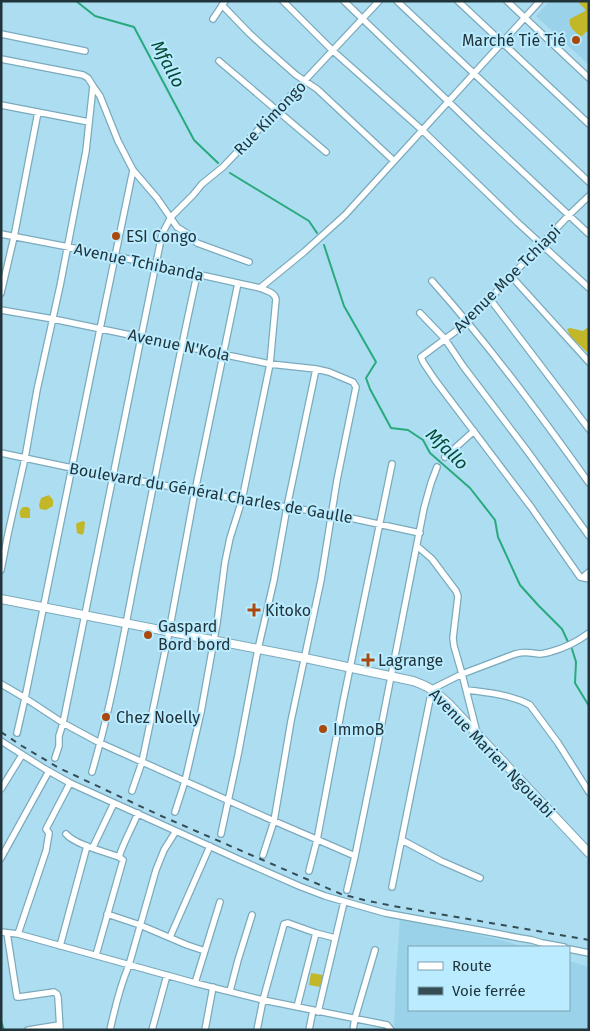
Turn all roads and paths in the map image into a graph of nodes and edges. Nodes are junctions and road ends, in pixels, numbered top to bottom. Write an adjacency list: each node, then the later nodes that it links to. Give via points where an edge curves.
1 (283, 1): 14 (street)
2 (344, 1): 11 (street)
3 (379, 1): 11 (street, Rue Kimongo)
4 (397, 1): 18 (street)
5 (458, 1): 13 (street)
6 (507, 1): 9 (street)
7 (540, 1): 9 (street)
8 (224, 3): 10 (street); 20 (street, via 248,33)
9 (525, 17): 13 (street); 19 (street)
10 (214, 19)
11 (363, 19): 14 (street, Rue Kimongo); 22 (street)
12 (1, 34): 15 (street)
13 (502, 42): 18 (street); 27 (street)
14 (332, 50): 20 (street, Rue Kimongo); 28 (street)
15 (85, 51)
16 (1, 58): 21 (street, via 83,75)
17 (218, 61): 24 (street)
18 (473, 73): 22 (street); 32 (street)
19 (589, 78)
20 (305, 82): 24 (street, Rue Kimongo); 30 (street)
21 (93, 86): 26 (street); 31 (street)
22 (448, 101): 28 (street); 34 (street)
23 (1, 105): 25 (street)
24 (278, 110): 29 (street); 35 (street, Rue Kimongo)
25 (38, 112): 26 (street); 38 (street)
26 (89, 122): 40 (street)
27 (589, 124)
28 (422, 130): 30 (street); 39 (street)
29 (326, 152)
30 (394, 161): 48 (street, via 345,215)
31 (133, 170): 35 (street); 41 (street)
32 (589, 182)
33 (589, 196): 34 (street, Avenue Moe Tchiapi)
34 (569, 215): 37 (street); 39 (street, Avenue Moe Tchiapi)
35 (171, 217): 42 (street, via 177,227 197,242); 43 (street, Rue Kimongo, via 162,234)
36 (1, 234): 38 (street, Avenue Tchibanda)
37 (589, 234)
38 (14, 236): 40 (street, Avenue Tchibanda); 50 (street)
39 (542, 244): 45 (street, Avenue Moe Tchiapi); 49 (street)
40 (67, 247): 41 (street, Avenue Tchibanda); 54 (street)
41 (115, 256): 43 (street, Avenue Tchibanda); 56 (street)
42 (249, 262)
43 (155, 266): 44 (street, Avenue Tchibanda); 57 (street, Rue Kimongo)
44 (197, 275): 47 (street, Avenue Tchibanda); 59 (street)
45 (511, 276): 51 (street, Avenue Moe Tchiapi); 61 (street)
46 (432, 282): 55 (street)
47 (238, 283): 48 (street, Avenue Tchibanda); 60 (street)
48 (260, 288): 62 (street, Avenue Tchibanda, via 275,295 277,302)
49 (589, 288)
50 (1, 293)
51 (490, 299): 55 (street, Avenue Moe Tchiapi); 64 (street)
52 (1, 310): 54 (street, Avenue N'Kola)
53 (420, 313): 58 (street)
54 (53, 319): 56 (street, Avenue N'Kola); 68 (street)
55 (468, 322): 58 (street, Avenue Moe Tchiapi); 73 (street)
56 (100, 329): 57 (street, Avenue N'Kola); 70 (street)
57 (142, 337): 59 (street, Avenue N'Kola); 72 (street, Rue Kimongo)
58 (444, 339): 65 (street, Avenue Moe Tchiapi, via 421,358); 81 (street)
59 (181, 346): 60 (street, Avenue N'Kola); 74 (street)
60 (223, 355): 62 (street, Avenue N'Kola); 75 (street)
61 (589, 362)
62 (270, 364): 63 (street, Avenue N'Kola); 76 (street)
63 (316, 369): 77 (street); 78 (street, Avenue N'Kola, via 353,382 356,387)
64 (589, 429)
65 (474, 431): 67 (street); 85 (street)
66 (1, 453): 68 (street, Boulevard du Général Charles de Gaulle)
67 (445, 457)
68 (25, 458): 70 (street, Boulevard du Général Charles de Gaulle); 83 (street)
69 (392, 464): 79 (street)
70 (72, 468): 72 (street, Boulevard du Général Charles de Gaulle); 87 (street)
71 (437, 468): 80 (street)
72 (113, 475): 74 (street, Boulevard du Général Charles de Gaulle); 88 (street, Rue Kimongo)
73 (589, 482)
74 (154, 483): 75 (street, Boulevard du Général Charles de Gaulle); 89 (street)
75 (195, 491): 76 (street, Boulevard du Général Charles de Gaulle); 90 (street)
76 (242, 500): 77 (street, Boulevard du Général Charles de Gaulle); 92 (street, via 225,562)
77 (287, 507): 78 (street, Boulevard du Général Charles de Gaulle); 93 (street)
78 (332, 514): 79 (street, Boulevard du Général Charles de Gaulle); 94 (street)
79 (380, 525): 80 (street, Boulevard du Général Charles de Gaulle); 95 (street)
80 (420, 533): 82 (street)
81 (589, 536)
82 (418, 546): 96 (street, via 456,591 458,600 453,638); 97 (street)
83 (1, 570)
84 (589, 572): 85 (street)
85 (584, 578)
86 (1, 599): 87 (street, Avenue Marien Ngouabi)
87 (43, 607): 88 (street, Avenue Marien Ngouabi); 101 (street)
88 (85, 616): 89 (street, Avenue Marien Ngouabi); 102 (street, Rue Kimongo)
89 (126, 624): 90 (street, Avenue Marien Ngouabi); 106 (street)
90 (169, 632): 92 (street, Avenue Marien Ngouabi); 109 (street)
91 (589, 633): 96 (street, via 560,650 515,654)
92 (214, 641): 93 (street, Avenue Marien Ngouabi); 112 (street)
93 (258, 649): 94 (street, Avenue Marien Ngouabi); 117 (street)
94 (305, 658): 95 (street, Avenue Marien Ngouabi); 121 (street)
95 (351, 668): 97 (street, Avenue Marien Ngouabi); 125 (street)
96 (462, 674): 99 (street); 100 (street)
97 (391, 676): 99 (street, Avenue Marien Ngouabi); 131 (street)
98 (1, 684): 101 (street)
99 (432, 689): 104 (street, Avenue Marien Ngouabi); 126 (street)
100 (466, 690): 104 (street); 116 (street, via 492,693 530,705)
101 (25, 698): 102 (street); 103 (street)
102 (63, 723): 106 (street); 108 (street, Rue Kimongo)
103 (17, 733)
104 (477, 733): 129 (street, Avenue Marien Ngouabi)
105 (1, 741): 107 (street)
106 (100, 743): 109 (street); 111 (street)
107 (22, 755): 110 (street); 114 (street)
108 (55, 758)
109 (142, 762): 112 (street); 115 (street)
110 (49, 771): 113 (street); 133 (street)
111 (92, 772)
112 (185, 780): 117 (street); 119 (street)
113 (70, 783): 118 (street); 144 (street, via 46,828 49,834 46,851)
114 (1, 789)
115 (132, 791)
116 (589, 792)
117 (228, 801): 121 (street); 124 (street)
118 (114, 802): 120 (street); 128 (street)
119 (176, 812)
120 (138, 813): 122 (street); 132 (street)
121 (274, 822): 125 (street); 130 (street)
122 (176, 830): 127 (street); 142 (street, via 161,857)
123 (66, 834): 128 (street)
124 (221, 834)
125 (317, 840): 131 (street); 134 (street)
126 (402, 840): 135 (street); 136 (street)
127 (210, 846): 139 (street, via 299,886); 146 (street)
128 (90, 847): 132 (street); 148 (street)
129 (589, 853)
130 (263, 855)
131 (355, 856): 137 (street)
132 (119, 857): 140 (street, via 123,861)
133 (1, 858)
134 (309, 871)
135 (480, 878)
136 (392, 887)
137 (347, 890)
138 (220, 902): 152 (street)
139 (344, 902): 147 (street); 149 (street, via 385,913)
140 (107, 914): 142 (street); 154 (street)
141 (252, 914): 159 (street)
142 (140, 926): 146 (street); 155 (street)
143 (4, 932): 144 (street); 164 (street, via 17,997 57,994)
144 (18, 934): 148 (street)
145 (316, 934): 147 (street); 160 (street, via 284,924); 161 (street)
146 (170, 937): 152 (street)
147 (336, 938): 162 (street)
148 (60, 946): 154 (street)
149 (558, 946)
150 (570, 948): 153 (street)
151 (375, 950): 163 (street)
152 (205, 951): 157 (street)
153 (589, 953)
154 (96, 956): 155 (street)
155 (129, 964): 156 (street); 166 (street, via 116,1000)
156 (167, 975): 157 (street); 167 (street)
157 (196, 983): 158 (street)
158 (213, 987): 159 (street); 168 (street)
159 (230, 991): 160 (street)
160 (263, 1000): 161 (street); 169 (street)
161 (298, 1007): 162 (street)
162 (316, 1011): 163 (street); 170 (street)
163 (356, 1018): 171 (street); 172 (street, via 387,1025)
164 (59, 1027): 165 (street)
165 (28, 1030)
166 (110, 1030)
167 (152, 1030)
168 (205, 1030)
169 (258, 1030)
170 (309, 1030)
171 (353, 1030)
172 (391, 1030)

